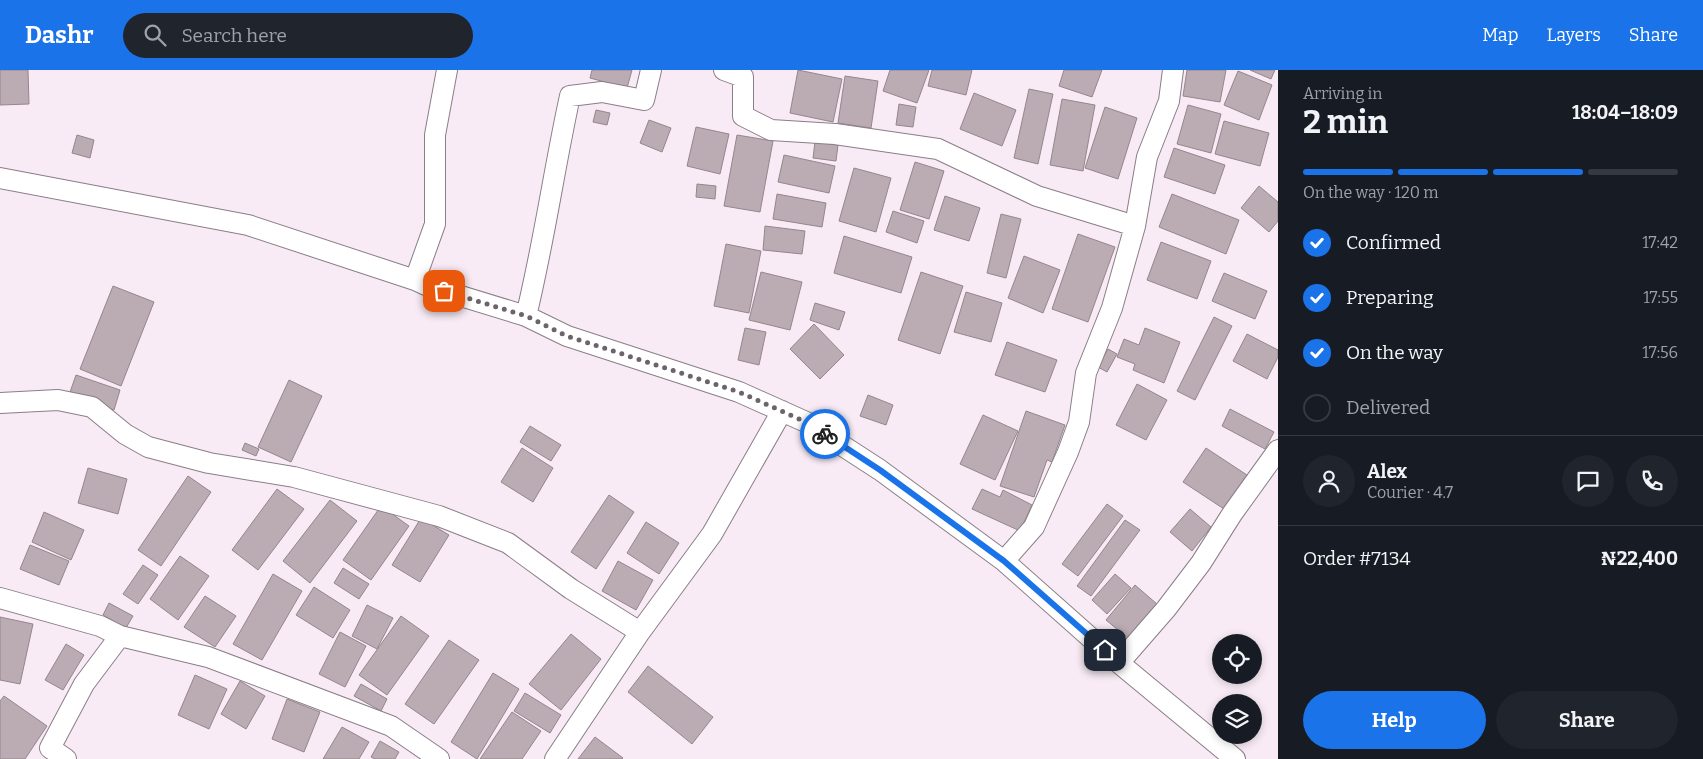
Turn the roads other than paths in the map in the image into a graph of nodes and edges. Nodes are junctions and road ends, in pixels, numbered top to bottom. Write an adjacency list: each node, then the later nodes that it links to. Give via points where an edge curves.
1 (447, 70): 7 (street, via 435,135 435,224)
2 (652, 70): 8 (street, via 644,100 602,92 570,96)
3 (724, 70): 6 (street, via 743,77 743,116 771,130 834,134 938,149 1037,196)
4 (1173, 70): 6 (street, via 1169,101 1147,157)
5 (0, 178): 7 (street, via 248,225)
6 (1135, 226): 12 (street, via 1112,308 1086,373 1079,422 1068,452 1034,527)
7 (415, 280): 8 (street)
8 (526, 316): 10 (street, via 567,336 739,392)
9 (0, 403): 14 (street, via 58,400 92,407 125,434 148,446 209,463 294,476 439,516 508,543 571,589)
10 (782, 411): 12 (street, via 806,422 880,470); 14 (street, via 712,534)
11 (1278, 450): 16 (street, via 1201,563)
12 (1004, 561): 16 (street)
13 (0, 598): 15 (street, via 100,626)
14 (640, 632): 19 (street)
15 (120, 636): 17 (street, via 84,684); 18 (street, via 208,656 336,704 391,726)
16 (1119, 663): 20 (street)
17 (53, 755)
18 (439, 759)
19 (555, 759)
20 (1235, 759)

